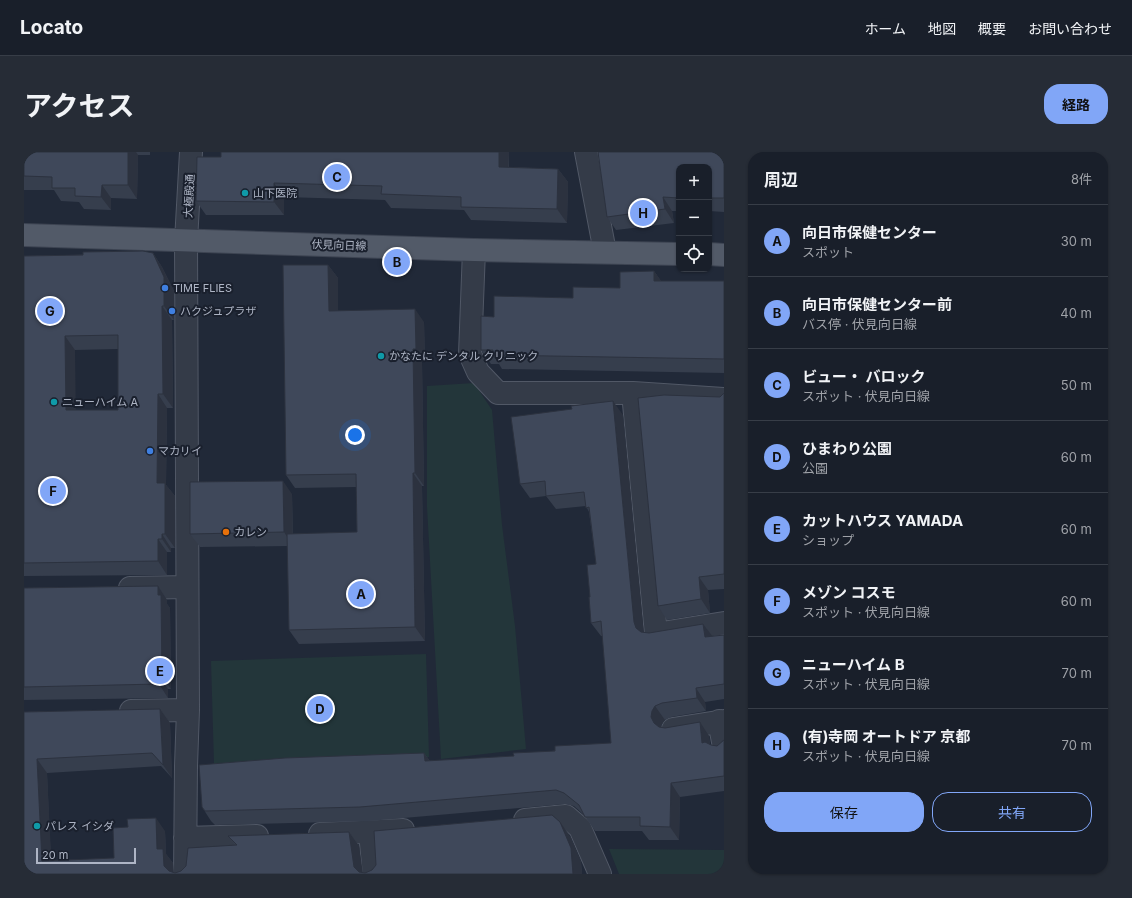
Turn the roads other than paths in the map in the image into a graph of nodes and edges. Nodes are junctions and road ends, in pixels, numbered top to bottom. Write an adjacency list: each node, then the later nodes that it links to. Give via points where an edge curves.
1 (191, 152): 4 (street, 大極殿通)
2 (586, 152): 6 (street)
3 (24, 235): 4 (main road, 伏見向日線)
4 (186, 240): 5 (main road, 伏見向日線); 13 (street, 大極殿通)
5 (474, 250): 6 (main road, 伏見向日線); 10 (street, via 470,354 478,372 498,393)
6 (605, 252): 7 (main road, 伏見向日線)
7 (676, 254)
8 (712, 254): 9 (main road)
9 (724, 255)
10 (633, 393): 11 (street); 14 (street, via 656,634)
11 (724, 398)
12 (109, 588): 13 (street)
13 (187, 588): 15 (street, 大極殿通)
14 (724, 622)
15 (188, 710): 16 (street); 25 (street, 大極殿通)
16 (110, 711)
17 (722, 721): 18 (street); 19 (street)
18 (673, 729)
19 (724, 747)
20 (502, 822): 28 (street, via 566,816 580,828)
21 (424, 828): 22 (street)
22 (370, 833): 24 (street); 27 (street)
23 (277, 835): 25 (street)
24 (300, 835)
25 (185, 838): 26 (street, 大極殿通)
26 (185, 874)
27 (374, 874)
28 (600, 874)

